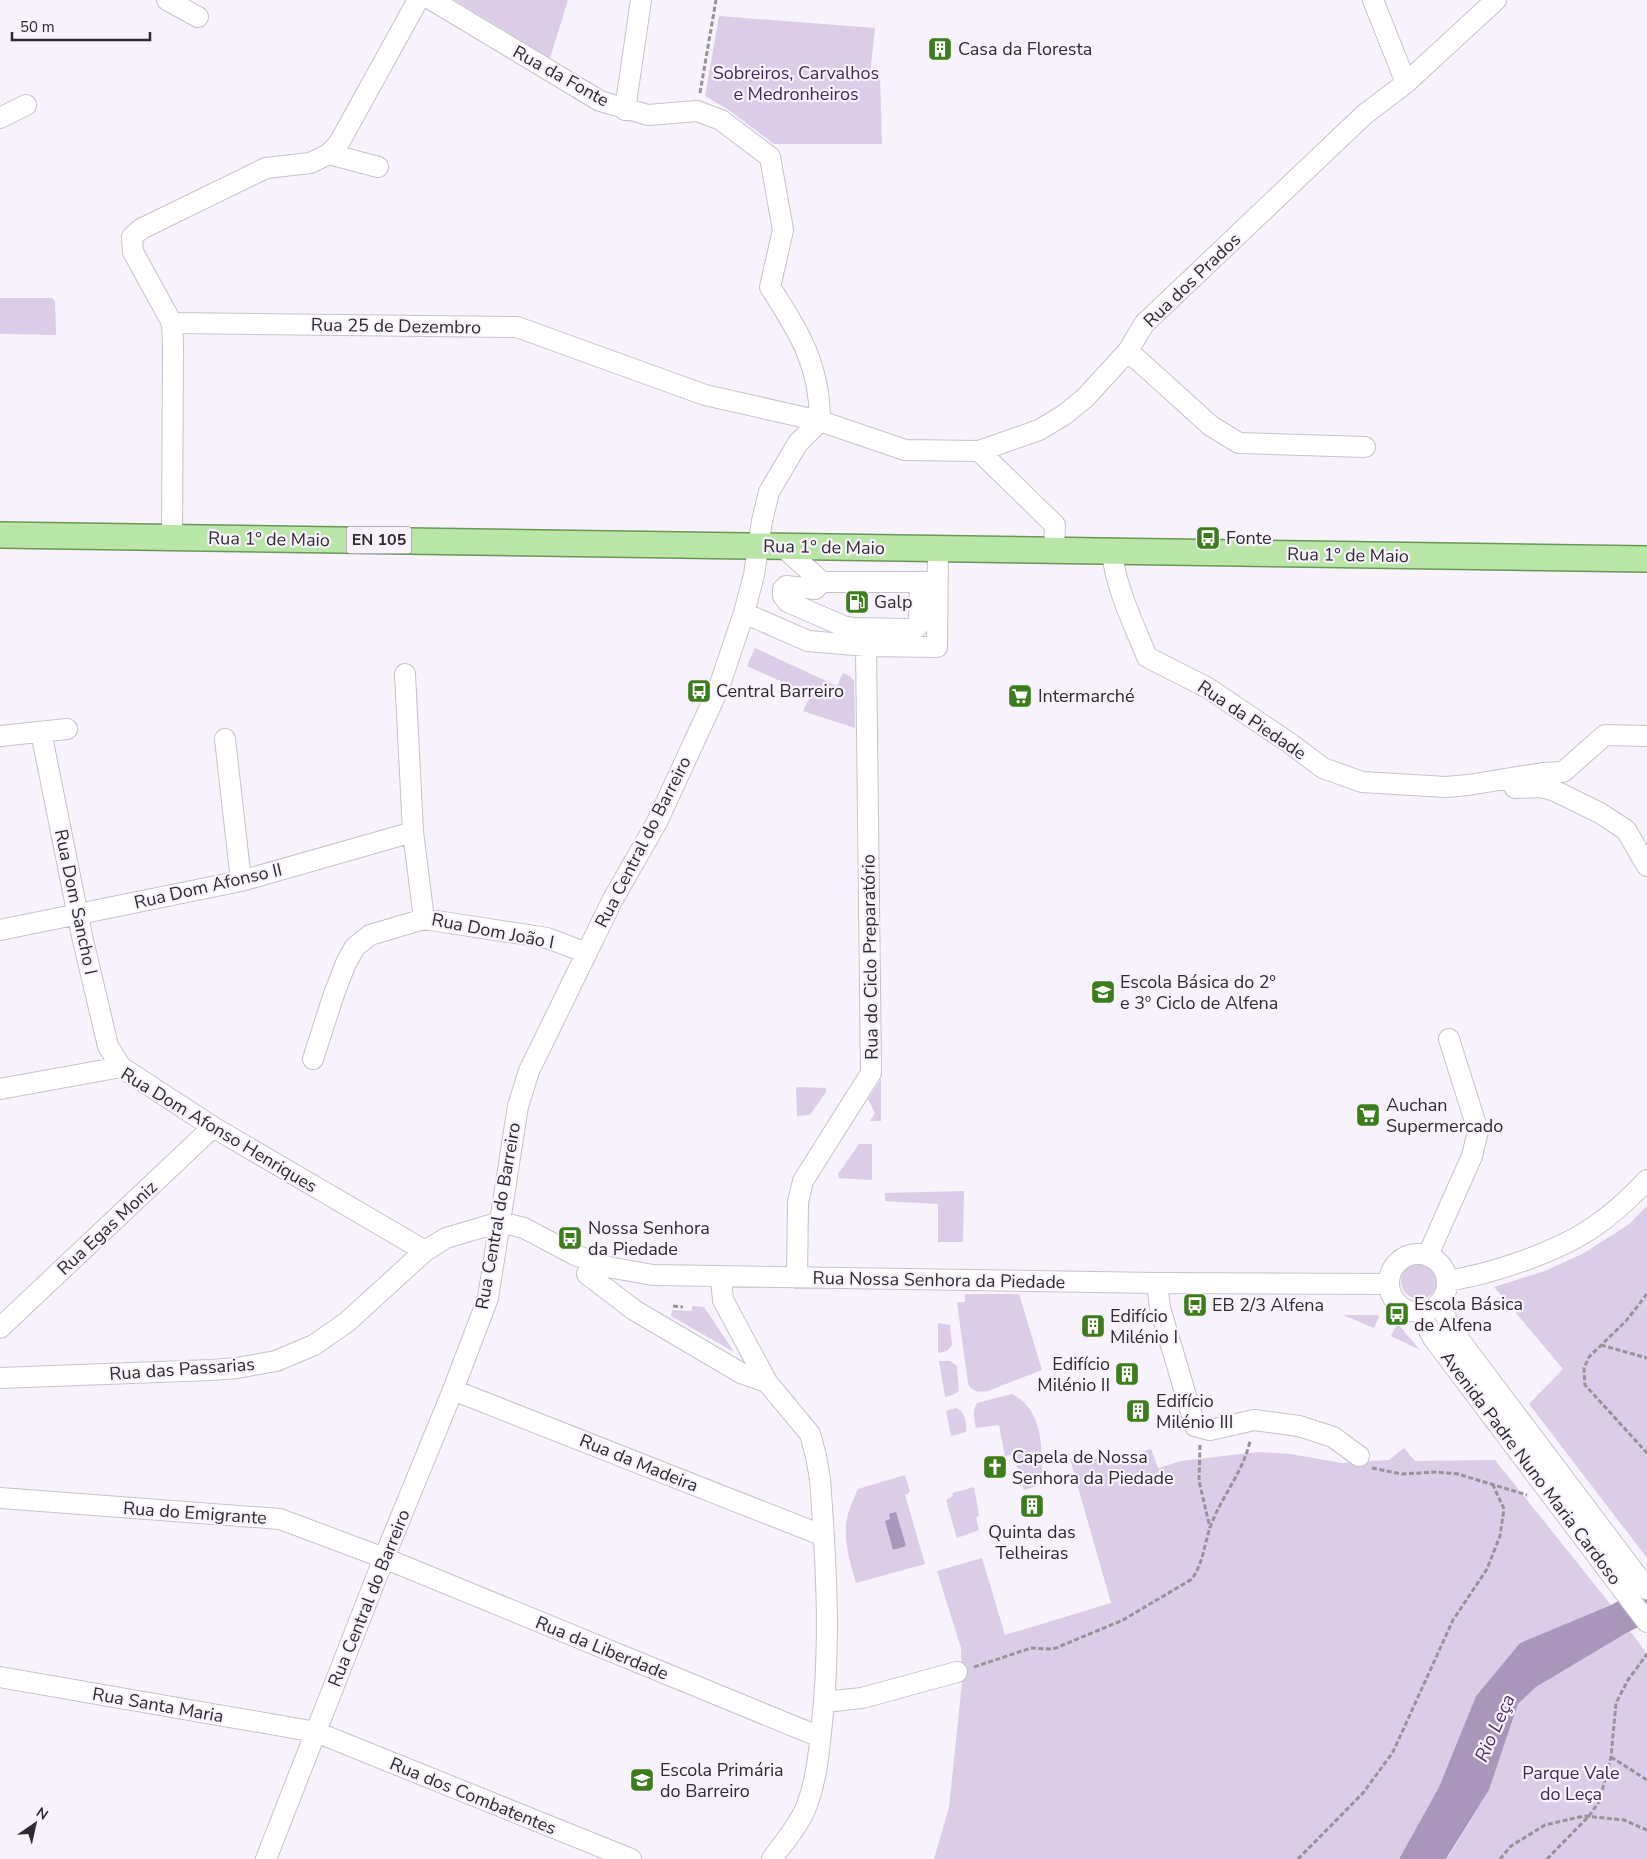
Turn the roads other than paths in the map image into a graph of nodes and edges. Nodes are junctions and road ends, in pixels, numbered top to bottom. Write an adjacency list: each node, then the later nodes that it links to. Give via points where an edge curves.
1 (167, 0): 7 (street)
2 (418, 0): 12 (street, via 339,143)
3 (432, 0): 10 (street, Rua da Fonte, via 600,101)
4 (641, 0): 10 (street)
5 (1373, 0): 8 (street)
6 (1496, 0): 8 (street, Rua dos Prados)
7 (198, 16)
8 (1406, 83): 15 (street, Rua dos Prados, via 1365,114 1144,324)
9 (26, 105): 11 (street)
10 (625, 110): 16 (street, Rua da Fonte, via 648,115 697,111 721,120 770,157 783,230 770,287 808,351 820,399)
11 (0, 118)
12 (329, 154): 13 (street); 14 (street, via 310,163 266,168 141,228 132,238 133,252)
13 (378, 168)
14 (172, 323): 16 (street, Rua 25 de Dezembro, via 517,327 705,395); 20 (street)
15 (1128, 350): 17 (street, via 1211,426 1238,443); 18 (street, Rua dos Prados, via 1085,398 1064,414 1039,430)
16 (820, 421): 18 (street, Rua dos Prados, via 905,450); 21 (street, Rua Central do Barreiro, via 798,443 769,492)
17 (1365, 447)
18 (978, 451): 23 (street, via 1055,525)
19 (0, 535): 20 (main road, Rua 1º de Maio / EN 105)
20 (172, 538): 21 (main road, Rua 1º de Maio / EN 105)
21 (771, 546): 22 (main road, Rua 1º de Maio / EN 105); 26 (street); 28 (street, Rua Central do Barreiro, via 754,575)
22 (938, 549): 23 (main road, Rua 1º de Maio / EN 105); 27 (street)
23 (1054, 551): 24 (main road, Rua 1º de Maio / EN 105)
24 (1112, 552): 25 (main road, Rua 1º de Maio / EN 105); 37 (street, Rua da Piedade, via 1119,588 1147,657 1208,688 1323,768 1362,782)
25 (1647, 559)
26 (822, 582): 27 (street); 27 (street, via 815,589 786,586 783,596 788,602 843,626 915,629)
27 (928, 582): 29 (street, via 937,647)
28 (744, 613): 29 (street, via 808,641); 45 (street, Rua Central do Barreiro, via 718,690 661,814)
29 (866, 646): 57 (street, Rua do Ciclo Preparatório, via 871,1073 803,1181 798,1202)
30 (405, 674): 39 (street, Rua Dom João I)
31 (67, 728): 32 (street)
32 (41, 732): 33 (street); 42 (street, Rua Dom Sancho I)
33 (0, 736)
34 (1647, 736): 36 (street, via 1606,735)
35 (225, 739): 41 (street)
36 (1563, 772): 37 (street); 38 (street, via 1563,780 1589,800)
37 (1468, 786): 38 (street, via 1541,787 1555,790)
38 (1600, 814): 40 (street, via 1626,830)
39 (413, 832): 41 (street, Rua Dom Afonso II); 43 (street, Rua Dom João I)
40 (1647, 866)
41 (241, 881): 42 (street, Rua Dom Afonso II)
42 (77, 914): 44 (street, Rua Dom Afonso II); 48 (street, Rua Dom Sancho I, via 108,1046)
43 (424, 919): 45 (street, Rua Dom João I, via 547,938); 47 (street, via 370,935 355,946 334,994)
44 (0, 930)
45 (587, 953): 52 (street, Rua Central do Barreiro, via 529,1071 518,1106)
46 (1450, 1039): 54 (street, via 1478,1131 1470,1161)
47 (313, 1059)
48 (121, 1067): 49 (street, Rua Dom Afonso Henriques); 50 (street, Rua Dom Afonso Henriques)
49 (0, 1089)
50 (213, 1127): 53 (street, Rua Dom Afonso Henriques); 63 (street, Rua Egas Moniz)
51 (1647, 1180): 58 (street, via 1594,1227 1556,1249 1473,1277)
52 (500, 1222): 53 (street, Rua das Passarias, via 446,1238); 56 (street, Rua Nossa Senhora da Piedade, via 524,1228 575,1255 608,1267 653,1275); 66 (street, Rua Central do Barreiro, via 488,1298)
53 (425, 1251): 64 (street, Rua das Passarias, via 347,1322 314,1345 276,1361 211,1370)
54 (1428, 1255): 58 (street, via 1445,1270); 60 (street, via 1406,1256 1396,1263)
55 (587, 1274): 65 (street, via 634,1310 741,1373)
56 (721, 1277): 57 (street, Rua Nossa Senhora da Piedade); 65 (street, via 723,1300)
57 (797, 1278): 59 (street, Rua Nossa Senhora da Piedade)
58 (1447, 1281): 61 (street, via 1446,1292)
59 (1157, 1283): 60 (street, Rua Nossa Senhora da Piedade); 67 (street, via 1160,1308 1197,1428 1210,1430 1254,1420 1299,1426 1325,1433)
60 (1389, 1284): 62 (street, via 1399,1304)
61 (1440, 1302): 62 (street); 70 (street, Avenida Padre Nuno Maria Cardoso, via 1450,1326)
62 (1420, 1312): 70 (street, Avenida Padre Nuno Maria Cardoso, via 1433,1338)
63 (0, 1328)
64 (0, 1378)
65 (767, 1382): 69 (street, via 810,1434 820,1479)
66 (453, 1390): 69 (street, Rua da Madeira); 71 (street, Rua Central do Barreiro)
67 (1359, 1456)
68 (0, 1498): 71 (street, Rua do Emigrante, via 280,1519)
69 (824, 1536): 76 (street, via 828,1618)
70 (1610, 1556): 72 (street, Avenida Padre Nuno Maria Cardoso); 73 (street, Avenida Padre Nuno Maria Cardoso)
71 (384, 1558): 77 (street, Rua Central do Barreiro); 78 (street, Rua da Liberdade)
72 (1647, 1589)
73 (1647, 1622)
74 (957, 1672): 76 (street, via 862,1698)
75 (0, 1678): 77 (street, Rua Santa Maria)
76 (824, 1702): 78 (street)
77 (316, 1732): 79 (street, Rua Central do Barreiro); 80 (street, Rua dos Combatentes)
78 (820, 1737): 81 (street, via 817,1770 806,1806)
79 (266, 1859)
80 (631, 1859)
81 (772, 1859)

